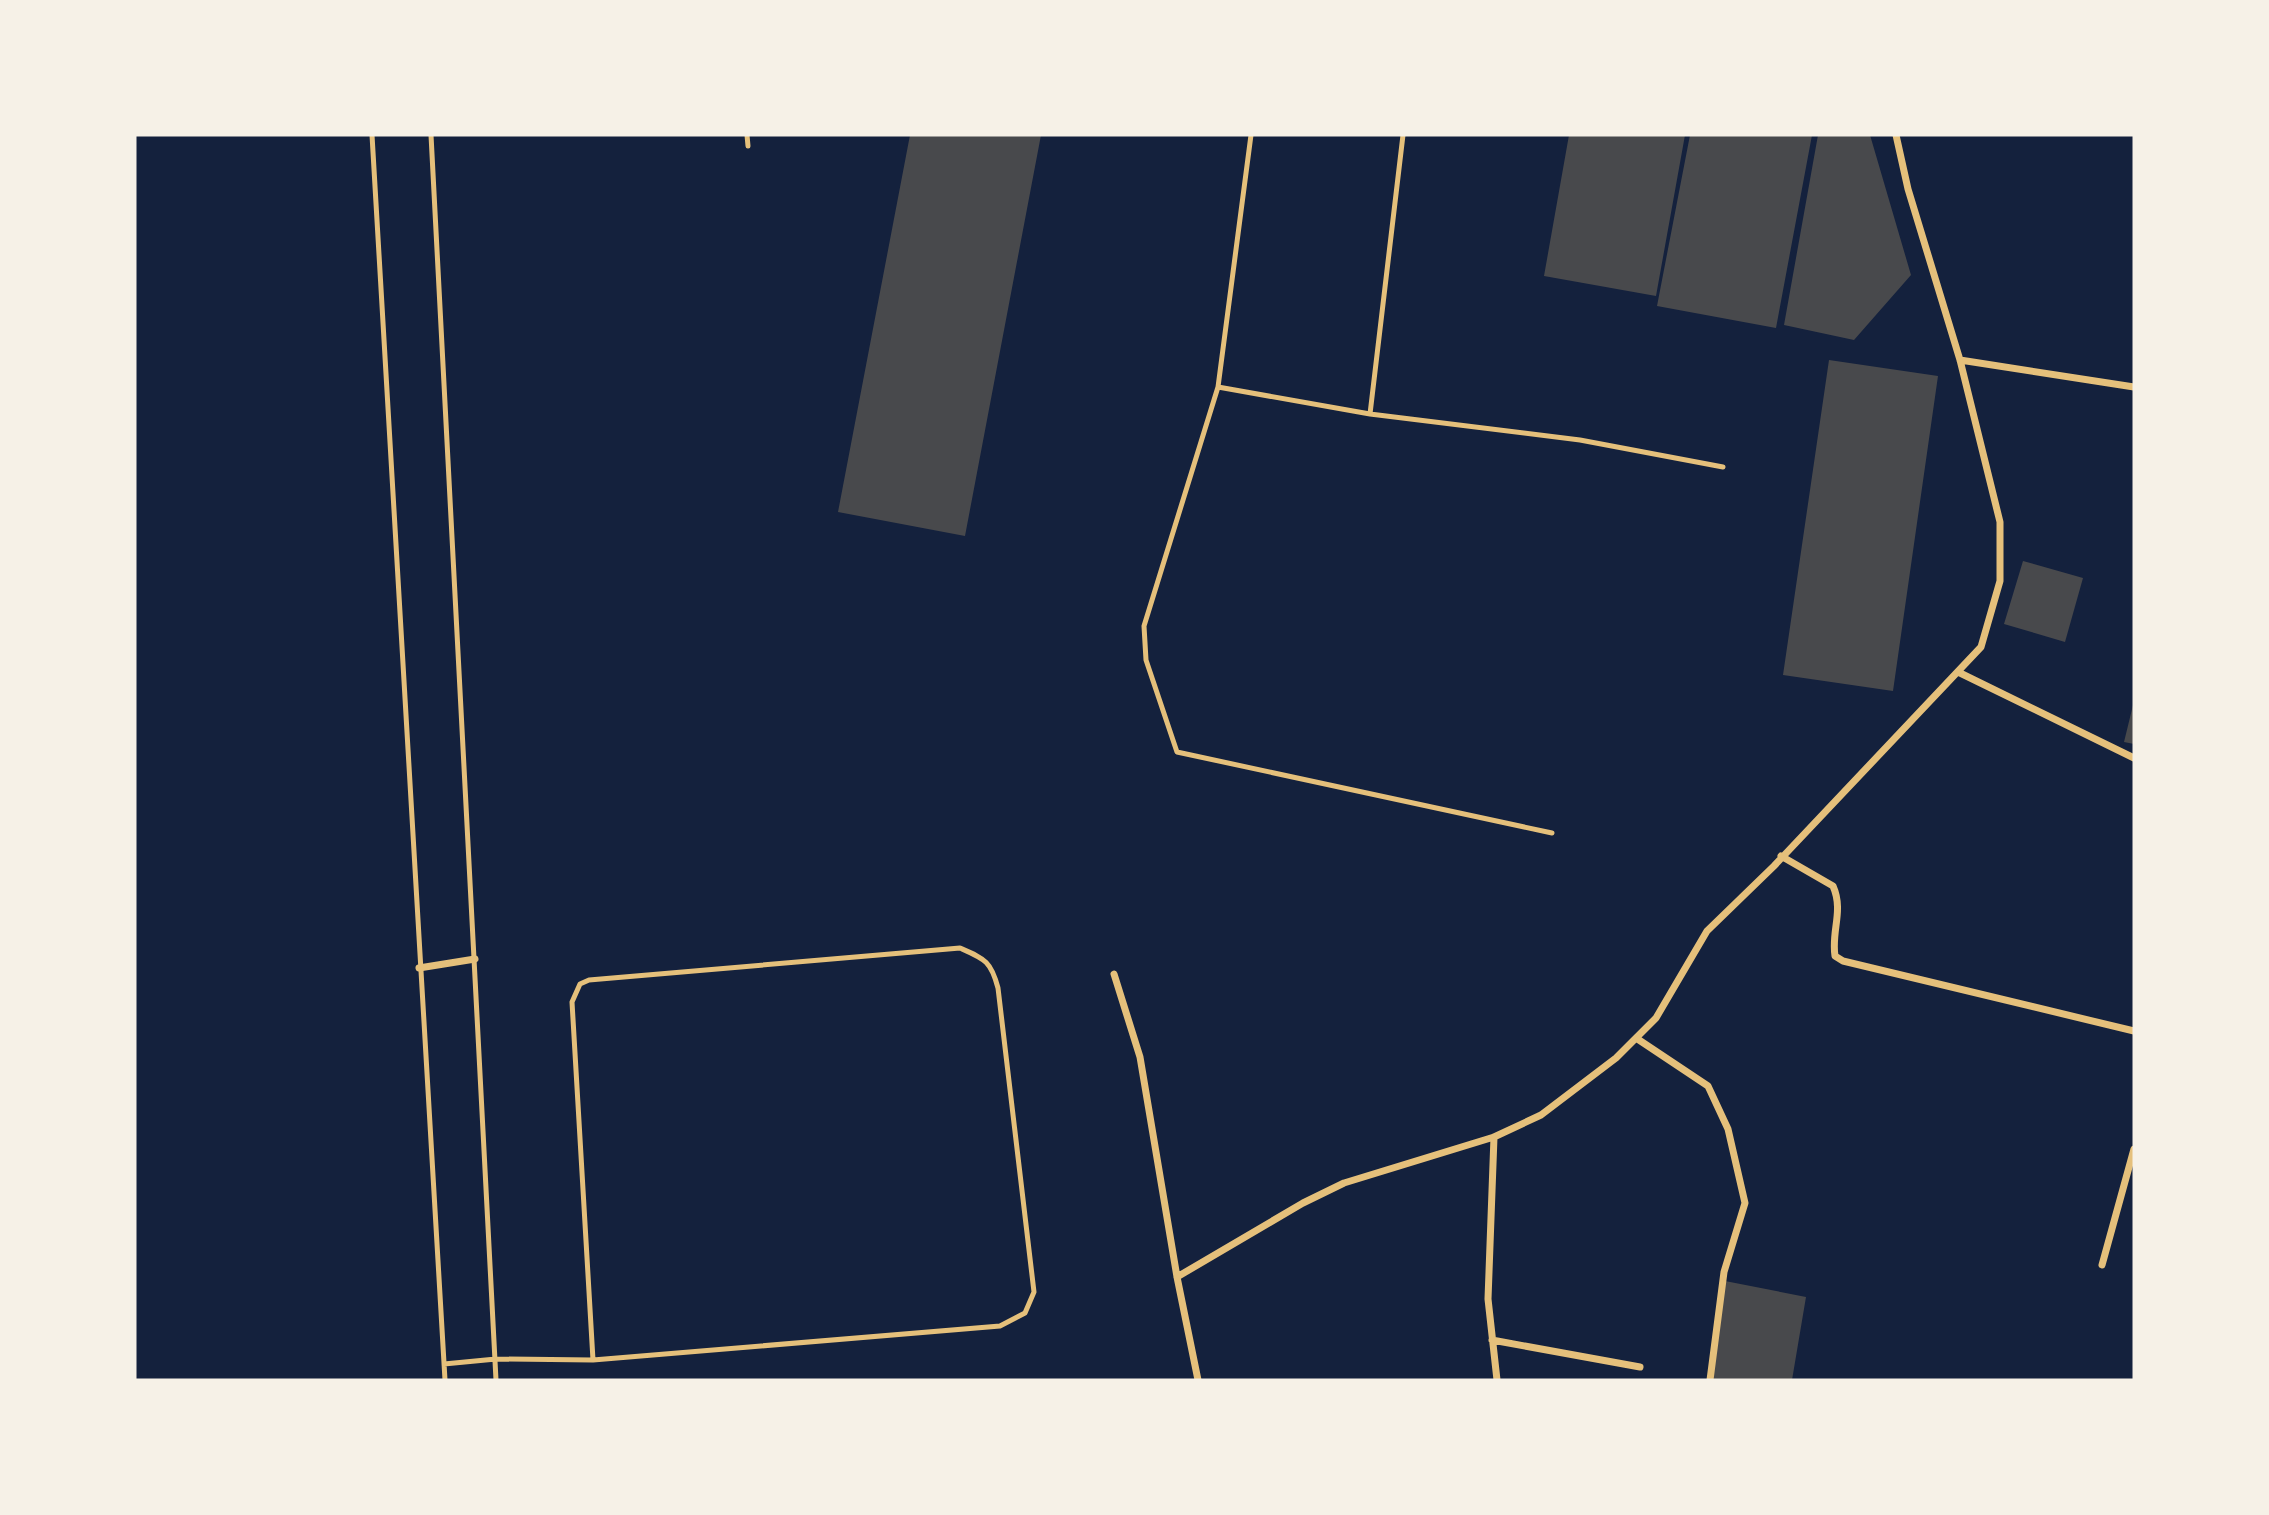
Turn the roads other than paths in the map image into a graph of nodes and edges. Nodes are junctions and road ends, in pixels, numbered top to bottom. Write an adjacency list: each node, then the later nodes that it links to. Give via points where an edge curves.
1 (372, 135): 18 (lane)
2 (431, 135): 17 (lane)
3 (747, 135): 7 (lane)
4 (1251, 135): 9 (lane)
5 (1403, 135): 11 (lane)
6 (1896, 135): 8 (street)
7 (748, 146)
8 (1960, 360): 10 (street); 13 (street, via 2000,522 2000,581 1981,647)
9 (1218, 387): 11 (lane); 15 (lane, via 1144,626 1146,660 1177,752)
10 (2134, 387)
11 (1370, 414): 12 (lane, via 1580,440)
12 (1723, 467)
13 (1958, 672): 14 (street); 16 (street)
14 (2134, 758)
15 (1552, 833)
16 (1781, 856): 20 (street, via 1833,886 1839,907 1835,957 1843,961); 21 (street, via 1707,931 1656,1018)
17 (475, 959): 18 (street); 27 (lane)
18 (419, 968): 29 (lane)
19 (1114, 974): 25 (street, via 1140,1057)
20 (2134, 1031)
21 (1636, 1038): 22 (street, via 1541,1115); 35 (street, via 1708,1086 1728,1129 1745,1203 1724,1272)
22 (1494, 1138): 25 (street, via 1344,1183); 26 (street, via 1488,1247)
23 (2134, 1149): 24 (street)
24 (2102, 1265)
25 (1177, 1276): 33 (street)
26 (1492, 1340): 30 (street); 34 (street)
27 (496, 1359): 28 (lane); 29 (lane); 32 (lane)
28 (593, 1360): 28 (lane, via 572,1002 580,984 960,947 982,957 992,967 998,988 1034,1292 1025,1313 1000,1326)
29 (444, 1364): 31 (lane)
30 (1640, 1367)
31 (445, 1380)
32 (496, 1380)
33 (1198, 1380)
34 (1497, 1380)
35 (1710, 1380)

